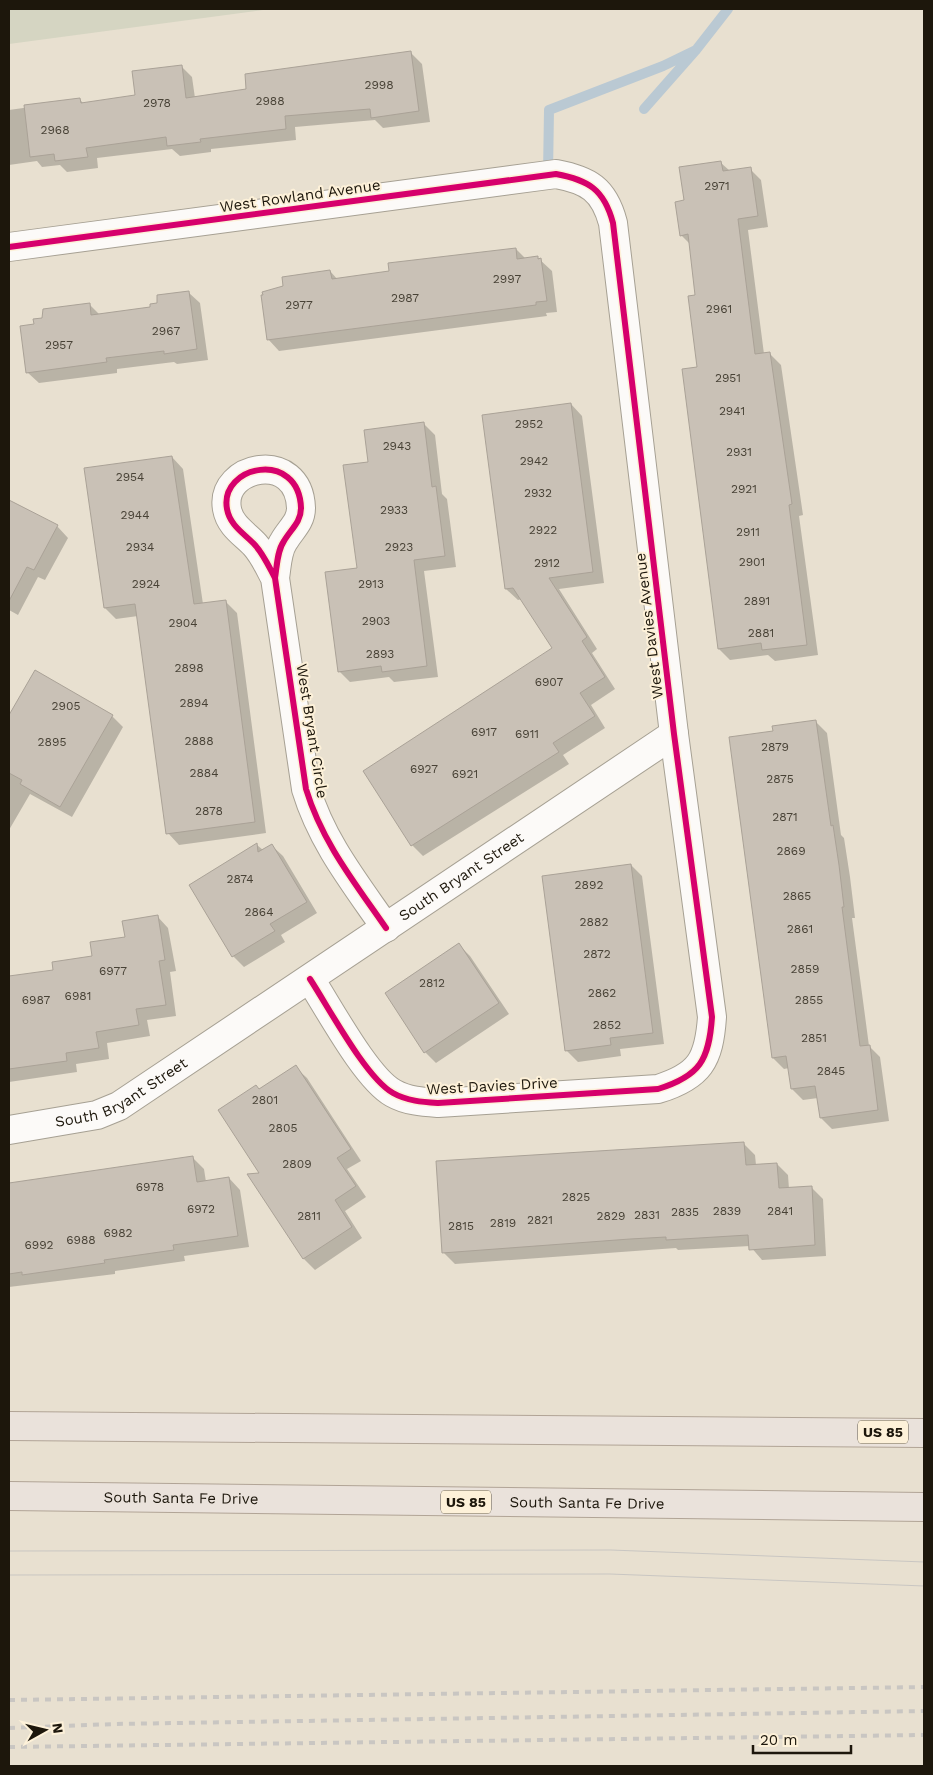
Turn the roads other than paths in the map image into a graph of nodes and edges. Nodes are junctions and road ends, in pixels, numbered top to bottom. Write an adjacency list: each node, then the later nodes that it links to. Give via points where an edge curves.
1 (592, 186): 2 (street, West Rowland Avenue, via 578,178 556,174); 4 (street, West Davies Avenue, via 610,210 613,223)
2 (9, 247)
3 (275, 578): 5 (street, West Bryant Circle, via 306,789 314,815 326,841)
4 (674, 734): 5 (street, South Bryant Street); 7 (street, West Davies Avenue, via 712,1017 710,1042)
5 (386, 928): 6 (street, South Bryant Street)
6 (310, 979): 7 (street, West Davies Drive, via 373,1077 393,1093 415,1102 658,1089 682,1082); 8 (street, South Bryant Street, via 119,1106 97,1115)
7 (699, 1066)
8 (9, 1130)
9 (9, 1426): 10 (highway, US 85)
10 (924, 1433)
11 (9, 1496): 12 (highway, South Santa Fe Drive / US 85)
12 (924, 1507)

